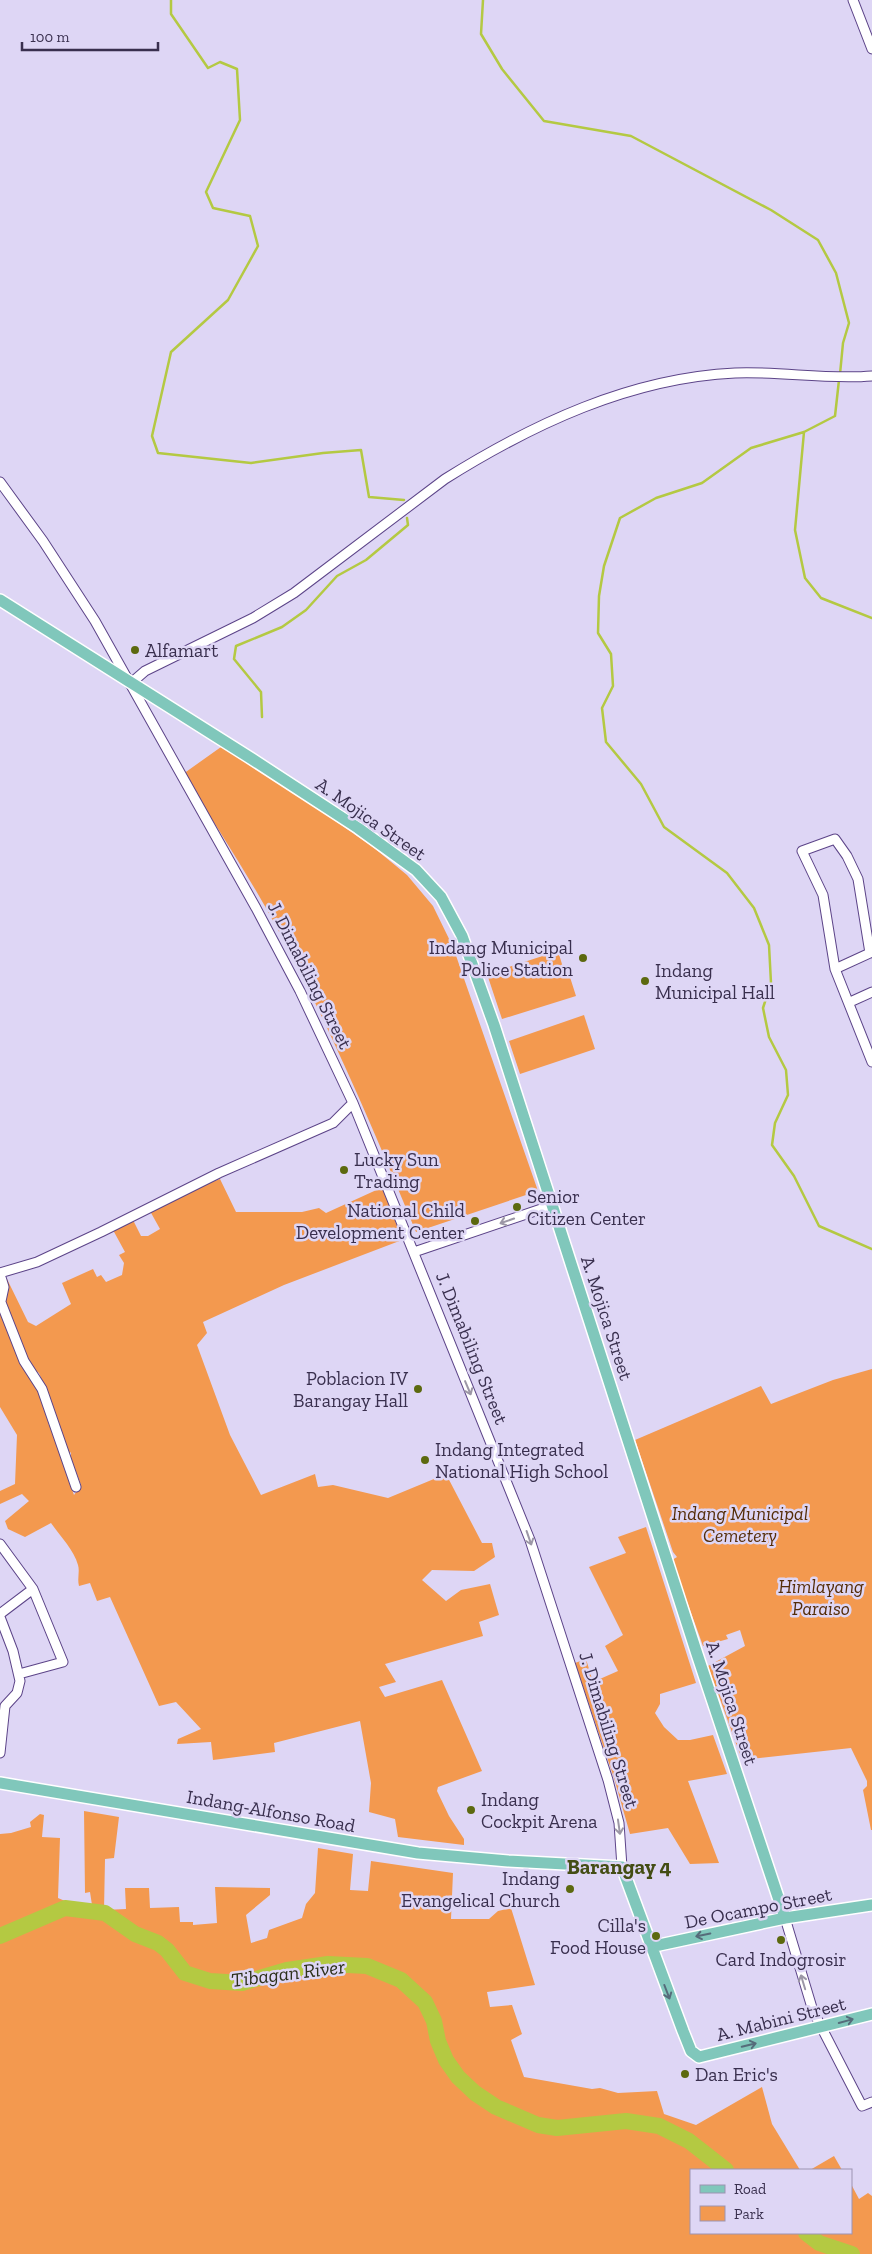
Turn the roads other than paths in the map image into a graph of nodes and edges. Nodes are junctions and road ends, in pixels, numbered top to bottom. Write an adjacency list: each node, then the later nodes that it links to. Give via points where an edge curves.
1 (853, 0): 2 (street)
2 (872, 49)
3 (872, 376): 6 (street, via 737,373 675,380 611,397 554,419 445,479 294,593 253,618 145,670)
4 (0, 482): 6 (street, J. Dimabiling Street, via 84,603)
5 (0, 600): 6 (main road, A. Mojica Street)
6 (130, 684): 13 (street, J. Dimabiling Street, via 256,908); 14 (main road, A. Mojica Street, via 358,828 408,863 434,888 468,948)
7 (871, 952): 8 (street); 8 (street, via 858,879 847,856 835,840 802,851 825,900)
8 (835, 969): 10 (street)
9 (872, 992): 10 (street)
10 (850, 1002): 11 (street)
11 (868, 1038): 12 (street)
12 (872, 1062)
13 (353, 1103): 15 (street, J. Dimabiling Street); 16 (street, via 333,1122 219,1172 37,1262)
14 (553, 1205): 15 (street, one-way to 15); 27 (main road, A. Mojica Street)
15 (414, 1252): 25 (street, J. Dimabiling Street, one-way to 25, via 530,1540 610,1787 619,1823)
16 (0, 1274): 17 (street, via 4,1288)
17 (0, 1300): 18 (street, via 26,1365 42,1389)
18 (76, 1487)
19 (0, 1544): 20 (street)
20 (33, 1589): 21 (street); 22 (street, via 63,1662)
21 (0, 1616): 22 (street)
22 (19, 1674): 23 (street, via 18,1691 5,1706)
23 (0, 1753)
24 (0, 1783): 25 (main road, Indang-Alfonso Road, via 379,1847 464,1858)
25 (622, 1867): 28 (main road, J. Dimabiling Street)
26 (872, 1905): 27 (main road, De Ocampo Street)
27 (785, 1918): 28 (main road, De Ocampo Street, one-way to 28); 30 (street, A. Mojica Street, one-way to 27, via 807,1995)
28 (650, 1947): 31 (main road, J. Dimabiling Street, one-way to 31, via 690,2047)
29 (872, 2014): 30 (main road, A. Mabini Street, one-way to 29)
30 (820, 2027): 31 (main road, A. Mabini Street, one-way to 30); 32 (street, A. Mojica Street, via 862,2106)
31 (699, 2057)
32 (872, 2102)

